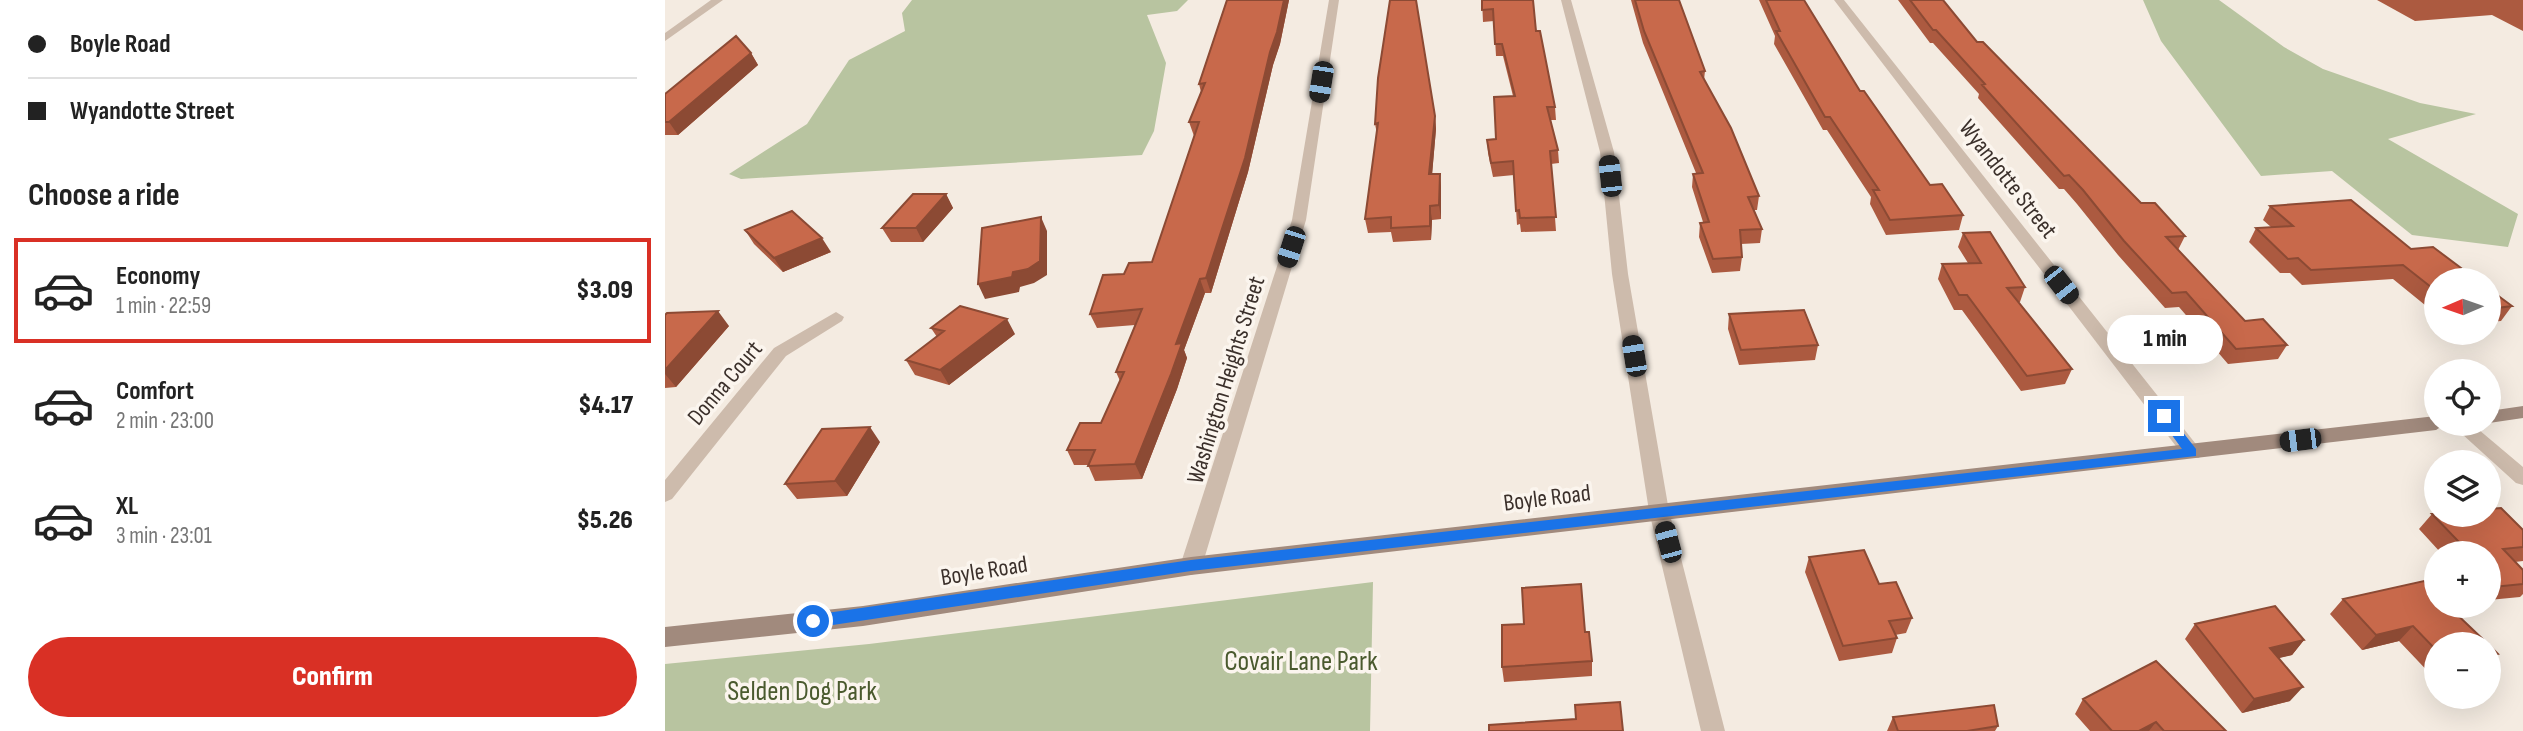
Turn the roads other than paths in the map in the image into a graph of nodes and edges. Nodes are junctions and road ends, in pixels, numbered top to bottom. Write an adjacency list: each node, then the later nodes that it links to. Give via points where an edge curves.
1 (717, 0): 5 (street)
2 (1334, 0): 15 (street, Washington Heights Street, via 1299,220)
3 (1566, 0): 14 (street, via 1607,152 1620,274)
4 (1839, 0): 11 (street, Wyandotte Street)
5 (665, 38)
6 (836, 317): 13 (street, Donna Court, via 780,352)
7 (2523, 412): 8 (street)
8 (2501, 415)
9 (2424, 424): 11 (street, Boyle Road)
10 (2474, 436): 12 (street)
11 (2192, 453): 14 (street, Boyle Road)
12 (2523, 478)
13 (665, 494)
14 (1660, 511): 15 (street, Boyle Road); 17 (street)
15 (1191, 566): 16 (street, Boyle Road, via 863,616)
16 (665, 637)
17 (1713, 731)

